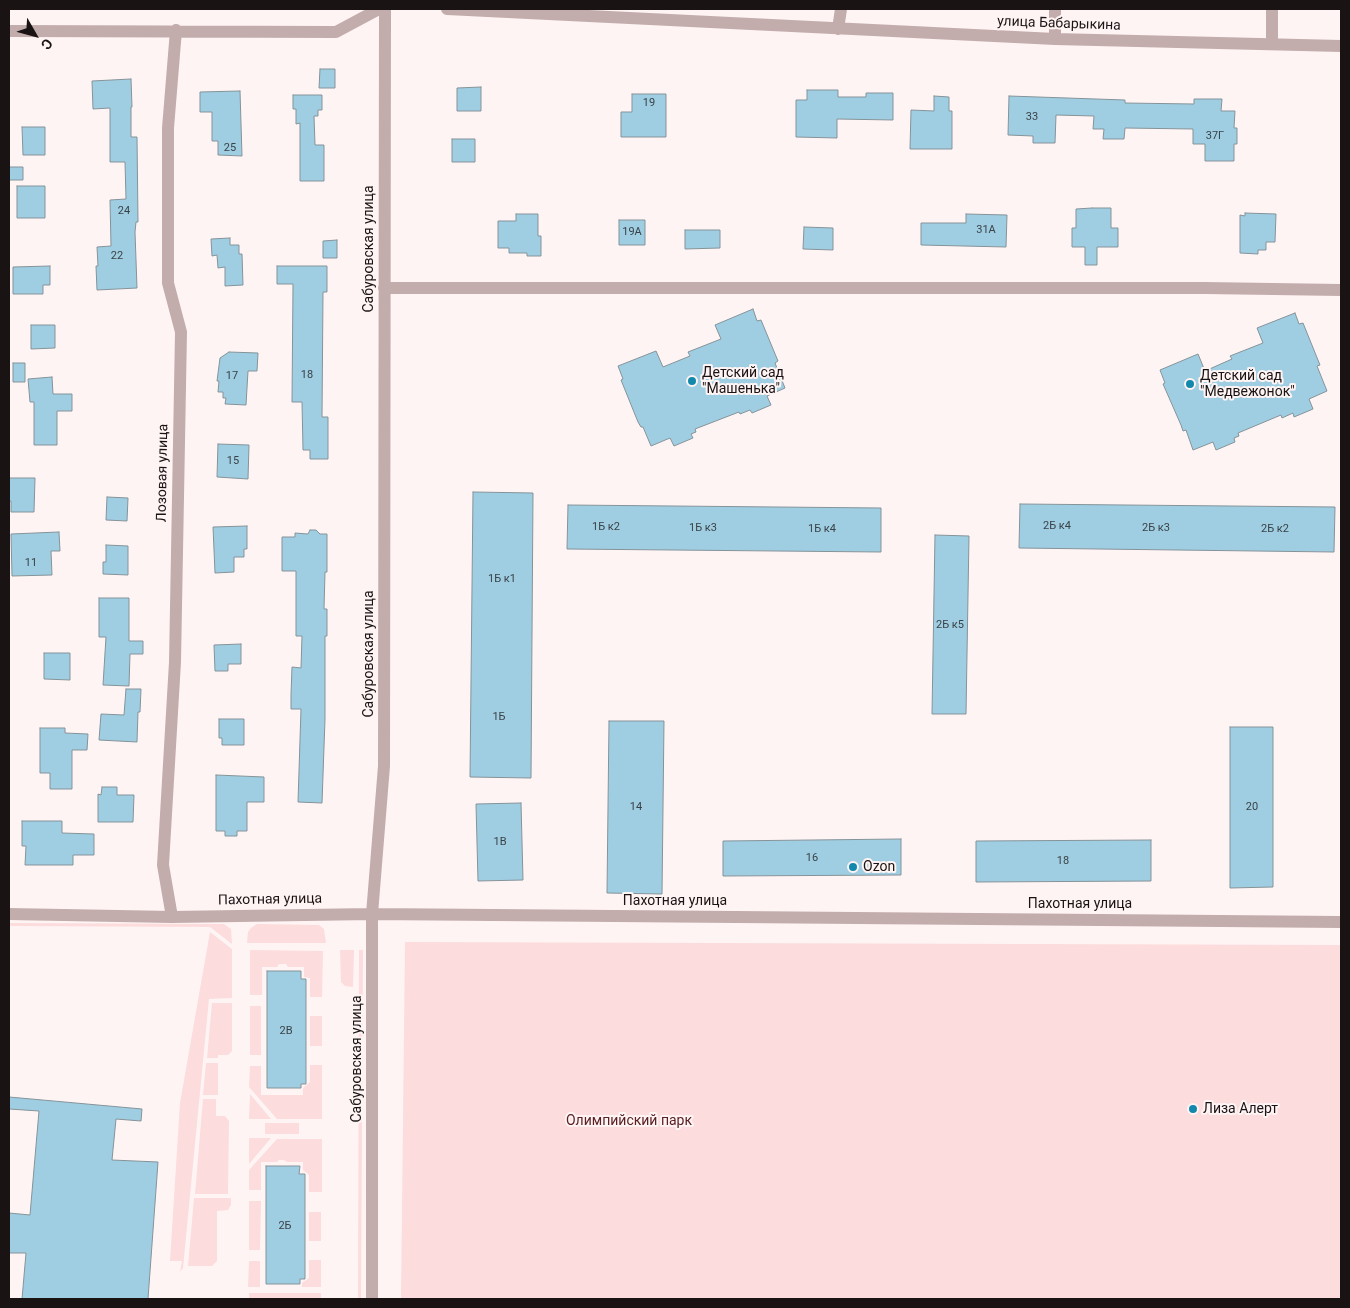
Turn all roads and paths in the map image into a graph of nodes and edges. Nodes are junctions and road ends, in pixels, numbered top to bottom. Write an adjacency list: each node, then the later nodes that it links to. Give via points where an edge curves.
1 (379, 9): 9 (street, via 336,32)
2 (385, 9): 14 (street, Сабуровская улица)
3 (447, 9): 7 (street, улица Бабарыкина)
4 (841, 9): 8 (street)
5 (1055, 9): 11 (street)
6 (1272, 9): 12 (street)
7 (624, 13): 8 (street, улица Бабарыкина)
8 (838, 29): 11 (street, улица Бабарыкина)
9 (176, 30): 10 (street); 18 (street, Лозовая улица, via 168,128 168,283 181,332 175,662 164,865)
10 (9, 31)
11 (1055, 40): 12 (street, улица Бабарыкина)
12 (1272, 44): 13 (street, улица Бабарыкина)
13 (1341, 46)
14 (384, 288): 15 (street); 17 (street, Сабуровская улица, via 384,766)
15 (1341, 290)
16 (9, 914): 18 (street, Пахотная улица)
17 (372, 914): 18 (street, Пахотная улица); 19 (street, Пахотная улица); 20 (street, Сабуровская улица)
18 (172, 917)
19 (1341, 922)
20 (372, 1299)

